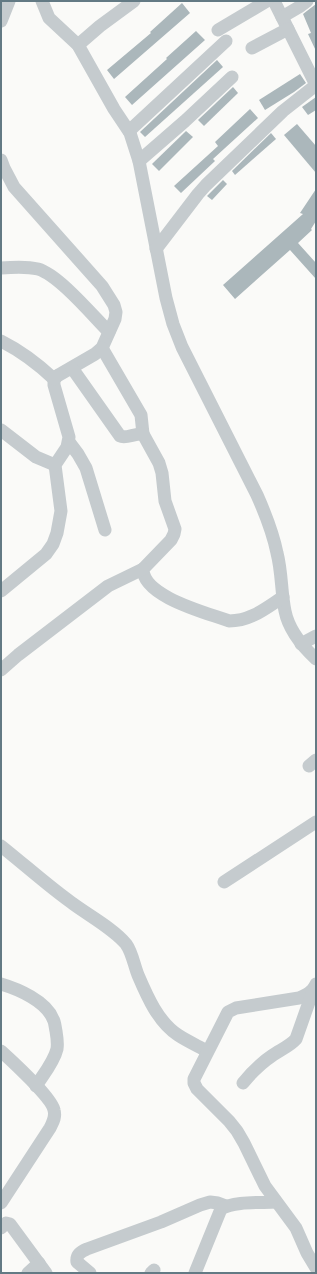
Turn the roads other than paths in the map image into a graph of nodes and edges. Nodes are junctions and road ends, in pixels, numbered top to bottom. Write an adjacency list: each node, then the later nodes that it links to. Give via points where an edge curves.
1 (9, 1): 8 (street)
2 (42, 1): 12 (street, via 49,18)
3 (134, 1): 12 (street)
4 (266, 1): 10 (street)
5 (274, 1): 7 (street)
6 (307, 1): 7 (street)
7 (282, 17): 9 (street)
8 (1, 21)
9 (288, 29): 13 (street); 15 (street)
10 (218, 30)
11 (226, 41): 16 (street)
12 (78, 46): 16 (street)
13 (252, 48)
14 (232, 78): 18 (street)
15 (316, 85): 19 (street, via 283,112 206,185)
16 (129, 131): 18 (street)
17 (1, 160): 21 (street, via 14,187 102,286 116,312)
18 (139, 161): 19 (street)
19 (156, 249): 33 (street, via 166,298 182,346 267,518 277,552)
20 (1, 268): 21 (street, via 24,267 50,274)
21 (109, 332): 23 (street)
22 (1, 341): 25 (street, via 38,364 54,379)
23 (102, 348): 24 (street); 27 (street, via 141,415)
24 (72, 368): 25 (street); 27 (street, via 122,438)
25 (57, 376): 28 (street, via 54,385)
26 (1, 430): 29 (street, via 36,457)
27 (143, 434): 31 (street, via 162,473 165,501 175,529 171,540)
28 (69, 442): 29 (street); 30 (street, via 86,468)
29 (55, 465): 32 (street, via 61,511 53,544 46,554)
30 (105, 530)
31 (143, 569): 33 (street, via 148,582 169,600 230,621 248,618); 37 (street, via 108,586)
32 (1, 591)
33 (284, 597): 35 (street, via 285,612 291,630)
34 (316, 636): 35 (street)
35 (301, 644): 36 (street)
36 (316, 659)
37 (1, 670)
38 (314, 826): 40 (street)
39 (1, 846): 44 (street, via 71,903 115,934 126,945 154,1008 168,1027)
40 (224, 882)
41 (1, 984): 46 (street, via 17,989 40,1003 54,1019 57,1049)
42 (315, 986): 44 (street, via 308,994 299,998 236,1008 228,1012); 45 (street, via 296,1039 261,1064)
43 (1, 1050): 46 (street)
44 (207, 1052): 47 (street, via 195,1075 194,1083 237,1132)
45 (243, 1083)
46 (36, 1086): 48 (street, via 52,1104 55,1111 54,1119)
47 (276, 1202): 49 (street); 52 (street, via 296,1228)
48 (1, 1203)
49 (226, 1206): 54 (street, via 210,1202 200,1205 86,1249 80,1252 77,1262); 55 (street, via 218,1216)
50 (1, 1228): 51 (street, via 10,1224)
51 (42, 1268): 53 (street)
52 (316, 1268)
53 (28, 1273)
54 (90, 1273)
55 (195, 1273)

